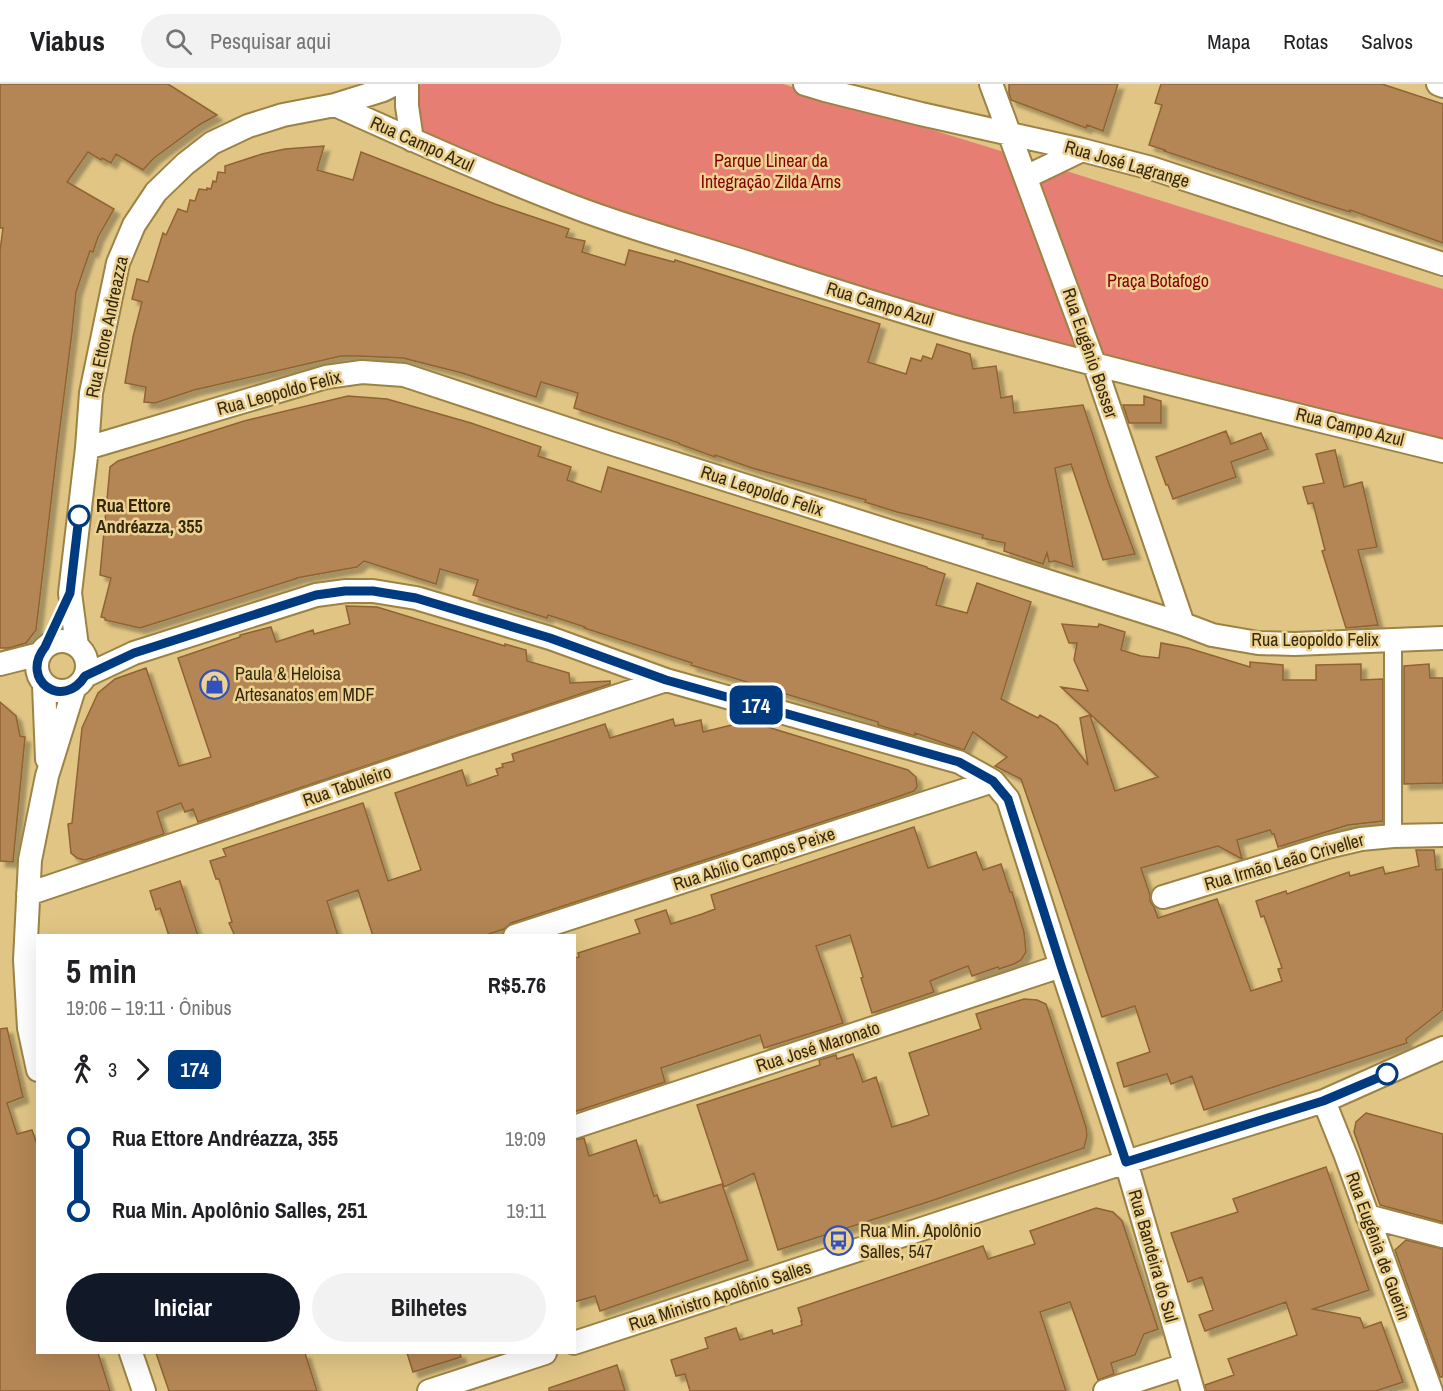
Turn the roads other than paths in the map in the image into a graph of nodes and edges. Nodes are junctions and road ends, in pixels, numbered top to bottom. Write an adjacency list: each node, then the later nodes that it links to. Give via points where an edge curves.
1 (396, 84): 7 (street, Rua Ettore Andreazza)
2 (407, 84): 9 (street)
3 (805, 84): 8 (street, Rua José Lagrange)
4 (991, 84): 8 (street, Rua Eugênio Bosser)
5 (1438, 84): 6 (street)
6 (1443, 86)
7 (335, 105): 9 (street, Rua Campo Azul); 14 (street, Rua Ettore Andreazza, via 283,115 212,143 156,192 134,225 118,263 91,393)
8 (1010, 133): 10 (street, Rua José Lagrange); 11 (street, Rua Eugênio Bosser)
9 (412, 140): 13 (street, Rua Campo Azul, via 578,209 674,242 907,313)
10 (1082, 150): 11 (street); 12 (street, Rua José Lagrange, via 1151,168)
11 (1026, 177): 13 (street, Rua Eugênio Bosser)
12 (1443, 264)
13 (1094, 363): 15 (street, Rua Campo Azul); 17 (street, Rua Eugênio Bosser)
14 (87, 448): 16 (street, Rua Ettore Andreazza); 17 (street, Rua Leopoldo Felix, via 326,377 362,372 404,375)
15 (1443, 451)
16 (70, 593): 20 (street, Rua Ettore Andreazza); 21 (street, Rua Ettore Andreazza)
17 (1183, 624): 19 (street, Rua Leopoldo Felix, via 1212,635 1258,643)
18 (1443, 638): 19 (street, Rua Leopoldo Felix)
19 (1393, 640): 31 (street)
20 (80, 649): 21 (street, via 61,641); 22 (street, Rua Bandeira do Sul); 27 (street, via 87,668)
21 (42, 650): 23 (street); 26 (street, via 36,662)
22 (134, 653): 25 (street, Rua Bandeira do Sul, via 316,595 373,591 416,598 550,638); 27 (street, Rua Bandeira do Sul)
23 (0, 664)
24 (0, 673): 26 (street)
25 (666, 680): 29 (street, Rua Bandeira do Sul, via 959,762); 32 (street, Rua Tabuleiro)
26 (41, 682): 27 (street, via 58,692 67,692); 28 (street)
27 (80, 682): 28 (street)
28 (47, 776): 32 (street, via 30,860)
29 (993, 781): 34 (street, Rua Abílio Campos Peixe); 35 (street, Rua Bandeira do Sul, via 1008,799)
30 (1443, 835): 31 (street, Rua Irmão Leão Criveller)
31 (1393, 836): 33 (street, Rua Irmão Leão Criveller, via 1361,838 1327,847)
32 (28, 894): 37 (street, via 25,960 29,1028)
33 (1163, 897)
34 (521, 934)
35 (1061, 966): 39 (street, Rua José Maronato); 40 (street, Rua Bandeira do Sul)
36 (1443, 1048): 38 (street, Rua Ministro Apolônio Salles)
37 (36, 1061)
38 (1323, 1101): 40 (street, Rua Ministro Apolônio Salles); 41 (street, Rua Eugênia de Guerin)
39 (576, 1126)
40 (1126, 1162): 43 (street, Rua Ministro Apolônio Salles); 46 (street, Rua Bandeira do Sul)
41 (1367, 1216): 42 (street); 51 (street, Rua Eugênia de Guerin)
42 (1443, 1236)
43 (576, 1342)
44 (131, 1354): 47 (street)
45 (542, 1354): 48 (street)
46 (1185, 1365): 49 (street); 50 (street, Rua Bandeira do Sul)
47 (144, 1391)
48 (429, 1391)
49 (1105, 1391)
50 (1193, 1391)
51 (1431, 1391)

